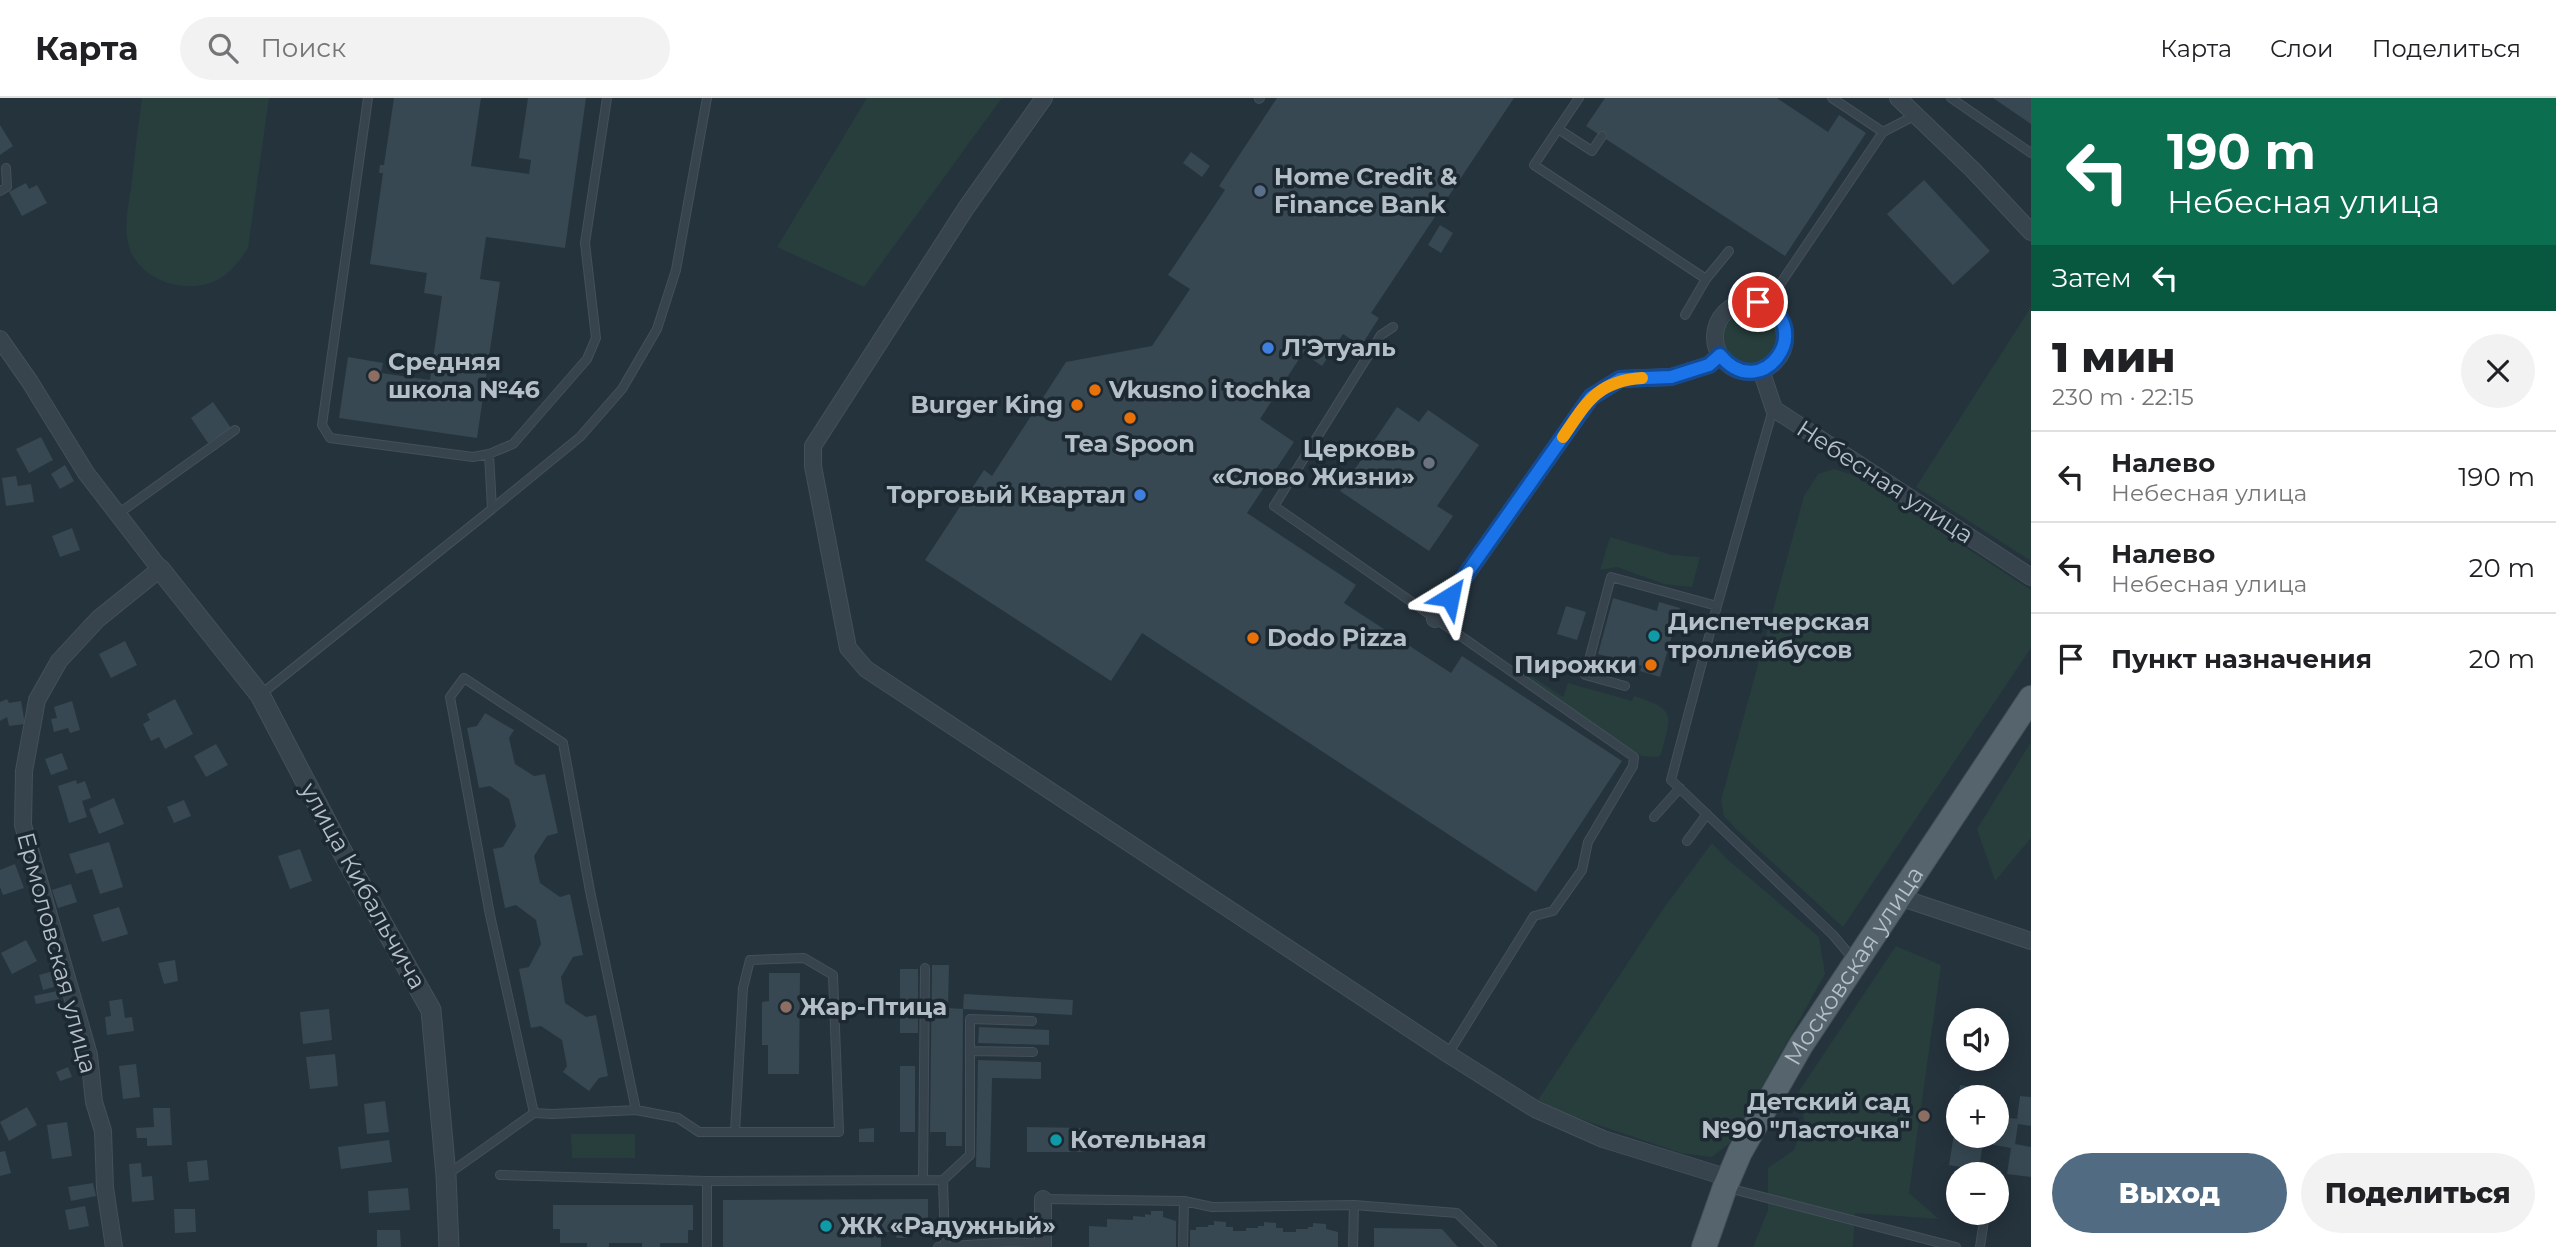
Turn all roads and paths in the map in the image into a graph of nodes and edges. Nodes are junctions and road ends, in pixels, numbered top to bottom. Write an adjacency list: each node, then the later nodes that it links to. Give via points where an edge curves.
1 (368, 98): 27 (lane, via 322,425 330,438 473,457)
2 (607, 98): 27 (lane, via 585,243 596,338 587,359 513,444)
3 (707, 98): 28 (lane, via 676,270 657,329 622,389 580,437)
4 (1044, 98): 48 (street, via 966,208 813,446 848,648 866,669)
5 (1579, 98): 10 (lane)
6 (1832, 98): 11 (lane)
7 (1898, 98): 9 (street)
8 (1951, 98): 13 (lane)
9 (1914, 116): 11 (lane); 16 (street)
10 (1558, 129): 12 (lane, via 1592,151); 18 (lane, via 1534,164)
11 (1883, 132): 19 (lane)
12 (1602, 136)
13 (2031, 153)
14 (6, 168): 15 (lane, via 7,187)
15 (0, 191)
16 (2031, 232)
17 (1729, 251): 18 (lane)
18 (1706, 279): 20 (lane)
19 (1766, 305): 23 (street, via 1749,302 1724,313 1715,338); 24 (street, via 1780,317 1785,344 1777,360)
20 (1685, 315)
21 (1393, 327): 33 (lane, via 1381,335 1274,506)
22 (2, 345): 30 (street, via 86,473)
23 (1720, 355): 24 (street, via 1734,368); 33 (street, via 1709,365 1671,377 1620,379 1591,397)
24 (1761, 370): 25 (street, Небесная улица)
25 (1774, 409): 31 (street, Небесная улица); 32 (lane)
26 (235, 430): 29 (lane)
27 (489, 454): 28 (lane)
28 (492, 509): 35 (lane)
29 (122, 511)
30 (160, 569): 35 (street, улица Кибальчича); 65 (street, Ермоловская улица, via 98,619 59,661 37,700 24,771 23,825 89,1055 94,1102 103,1131)
31 (2031, 578)
32 (1717, 606): 34 (lane, via 1611,578 1585,675); 37 (lane, via 1671,780)
33 (1435, 618): 48 (lane, via 1634,757 1588,842 1582,870 1553,911 1534,916)
34 (1625, 686)
35 (260, 695): 52 (street, улица Кибальчича, via 431,1010)
36 (2031, 698): 41 (main road, Московская улица)
37 (1680, 788): 38 (lane); 39 (lane)
38 (1707, 814): 40 (lane); 43 (lane, via 1833,935)
39 (1654, 817)
40 (1687, 841)
41 (1899, 897): 42 (street); 43 (main road, Московская улица)
42 (2031, 941)
43 (1856, 963): 57 (main road, Московская улица, via 1801,1045)
44 (925, 968): 54 (lane)
45 (1031, 1021): 46 (lane, via 970,1019)
46 (970, 1051): 47 (lane); 55 (lane, via 970,1155)
47 (1034, 1052)
48 (1448, 1054): 57 (street, via 1535,1109 1603,1139)
49 (636, 1110): 50 (lane); 50 (lane, via 563,743 464,678 450,697 490,915); 51 (lane, via 678,1118 699,1132)
50 (534, 1113): 52 (lane)
51 (735, 1132): 51 (lane, via 743,988 750,960 804,958 833,975 839,1132)
52 (446, 1175): 66 (street, улица Кибальчича)
53 (500, 1175): 56 (lane)
54 (923, 1180): 55 (lane); 56 (lane)
55 (943, 1180): 63 (lane)
56 (708, 1181): 67 (lane)
57 (1727, 1182): 64 (lane); 71 (main road, Московская улица)
58 (1043, 1199): 59 (lane); 62 (street)
59 (1184, 1201): 60 (lane, via 1212,1207); 68 (lane)
60 (1354, 1205): 69 (lane); 70 (lane, via 1457,1213)
61 (1983, 1225): 73 (lane)
62 (1043, 1245): 63 (lane)
63 (942, 1246)
64 (1944, 1246): 72 (lane)
65 (114, 1247)
66 (449, 1247)
67 (707, 1247)
68 (1183, 1247)
69 (1353, 1247)
70 (1492, 1247)
71 (1704, 1247)
72 (1956, 1247)
73 (1980, 1247)

